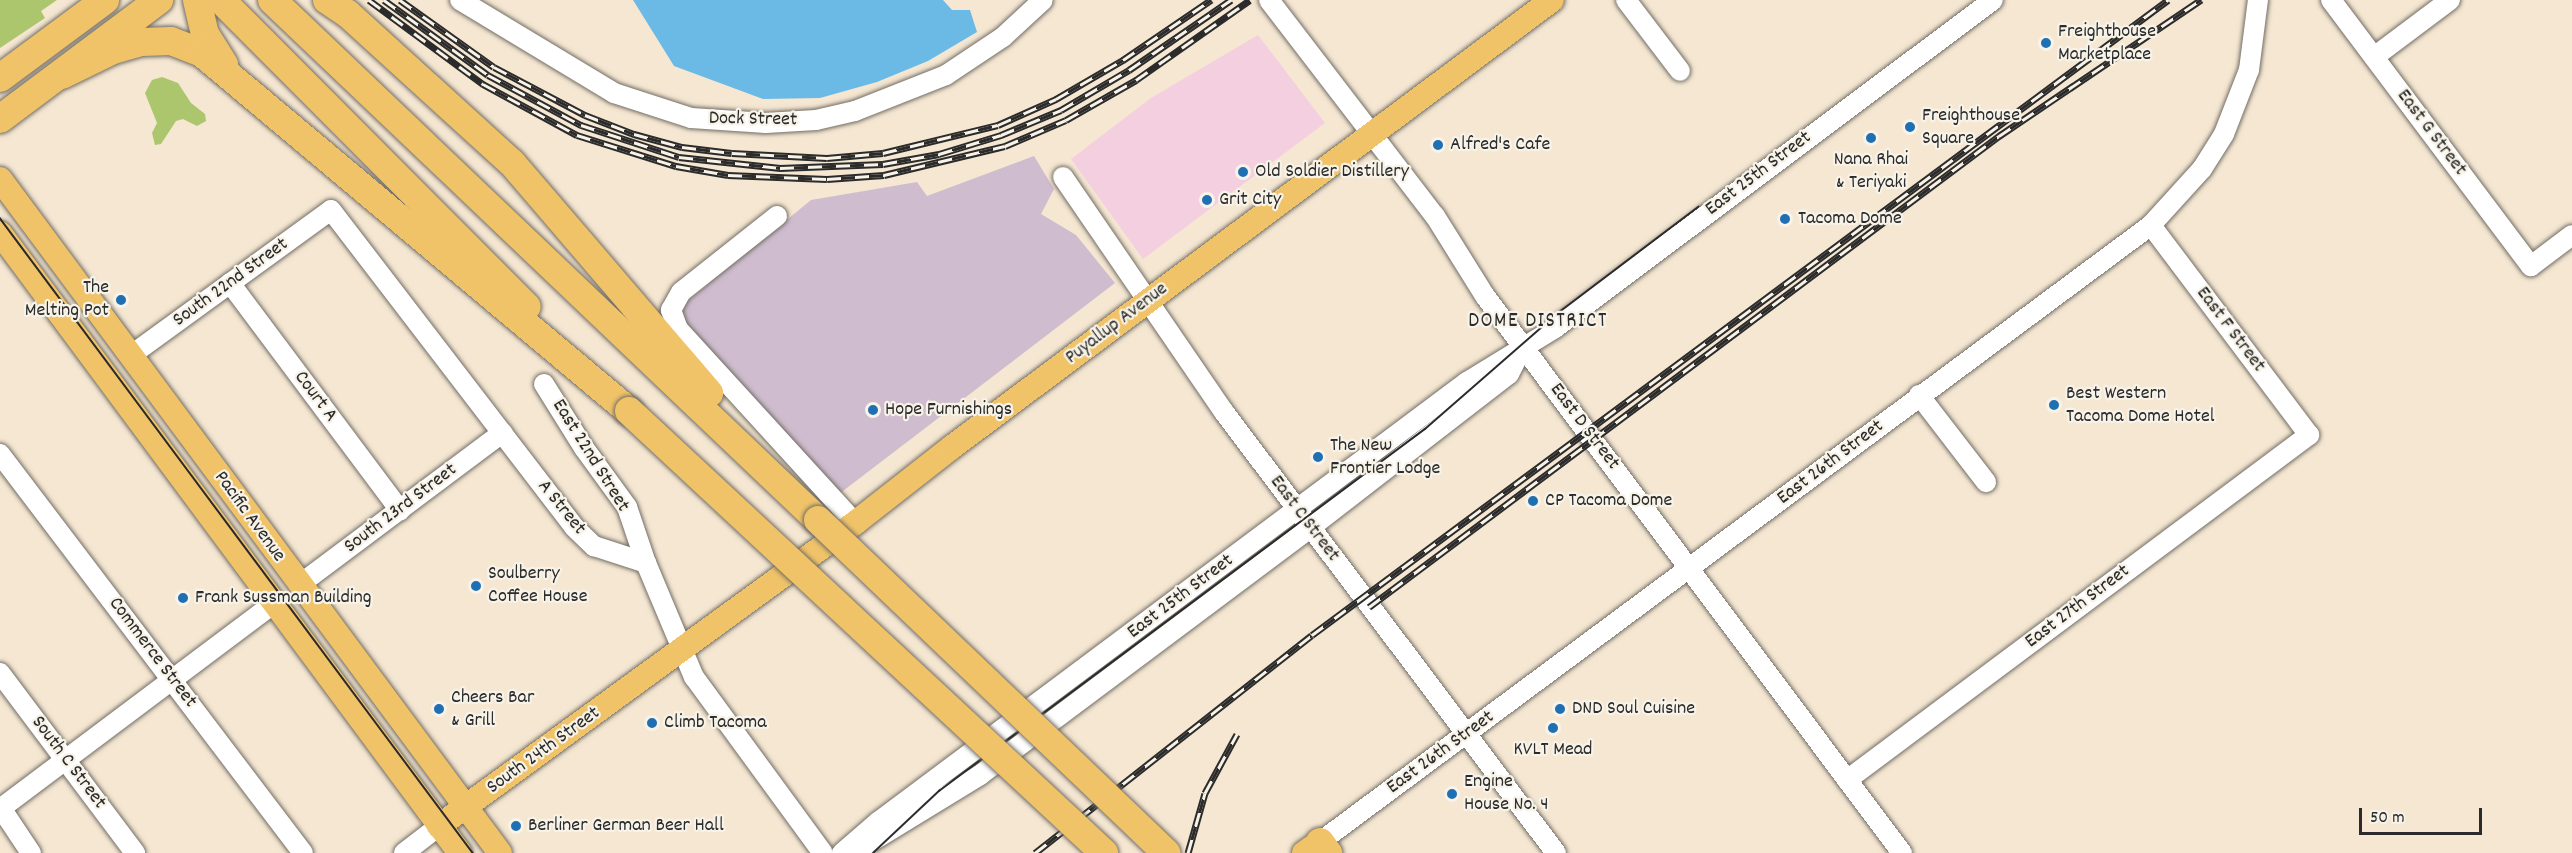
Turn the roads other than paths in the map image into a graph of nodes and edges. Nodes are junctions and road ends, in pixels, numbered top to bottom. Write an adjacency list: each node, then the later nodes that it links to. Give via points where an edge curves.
1 (105, 0): 16 (highway)
2 (198, 0): 18 (highway, via 205,34)
3 (221, 0): 32 (highway)
4 (272, 0): 45 (highway)
5 (460, 0): 6 (street, Dock Street, via 614,93 692,118 766,123 816,120 855,111 927,84 993,44)
6 (1043, 0)
7 (1269, 0): 24 (street, East D Street)
8 (1552, 0): 24 (main road, Puyallup Avenue)
9 (1626, 0): 20 (street)
10 (1994, 0): 35 (street, East 25th Street, via 1555,328)
11 (2258, 0): 29 (street, East 26th Street, via 2249,70 2224,134 2202,169)
12 (2331, 0): 17 (street, East G Street)
13 (2450, 0): 17 (street)
14 (155, 3): 21 (highway)
15 (338, 5): 45 (highway, via 520,171)
16 (72, 20): 19 (highway); 22 (highway)
17 (2374, 57): 31 (street, East G Street, via 2531,266)
18 (218, 62): 21 (highway, via 171,41 141,42 92,58); 32 (highway)
19 (0, 63)
20 (1680, 71)
21 (62, 75): 23 (highway)
22 (0, 78)
23 (0, 119)
24 (1371, 135): 34 (main road, Puyallup Avenue); 35 (street, East D Street, via 1435,216 1485,296)
25 (1063, 177): 34 (street, East C Street)
26 (0, 179): 36 (main road, Pacific Avenue)
27 (331, 210): 33 (street, South 22nd Street); 39 (street, A Street)
28 (777, 216): 46 (street, via 681,292 671,310 678,329)
29 (2151, 225): 38 (street, East 26th Street); 40 (street, East F Street)
30 (0, 233): 51 (main road, Pacific Avenue)
31 (2572, 235)
32 (450, 246): 72 (highway, bridge)
33 (230, 283): 36 (street, South 22nd Street); 43 (street, Court A)
34 (1147, 302): 44 (street, East C Street); 46 (main road, Puyallup Avenue)
35 (1523, 347): 44 (street, East 25th Street, via 1483,370); 47 (street, East 25th Street, via 1509,374); 49 (street, East D Street)
36 (130, 356): 50 (main road, Pacific Avenue)
37 (544, 384): 48 (street, East 22nd Street, via 627,507)
38 (1919, 395): 42 (street); 49 (street, East 26th Street)
39 (502, 433): 43 (street, South 23rd Street); 48 (street, A Street, via 583,537 594,546)
40 (2309, 435): 58 (street, East 27th Street)
41 (0, 454): 54 (street, Commerce Street)
42 (1986, 482)
43 (400, 510): 50 (street, South 23rd Street)
44 (1298, 510): 47 (street, East C Street); 70 (street, East 25th Street, via 878,822)
45 (818, 520): 57 (highway, bridge)
46 (855, 523): 52 (main road, Puyallup Avenue)
47 (1311, 527): 55 (street, East C Street); 71 (street, East 25th Street, via 971,782)
48 (646, 562): 52 (street)
49 (1691, 568): 55 (street, East 26th Street); 58 (street, East D Street)
50 (299, 585): 59 (main road, Pacific Avenue)
51 (273, 604): 54 (street); 61 (main road, Pacific Avenue)
52 (684, 649): 59 (main road, South 24th Street); 69 (street, via 694,677)
53 (0, 673): 56 (street, South C Street)
54 (172, 680): 56 (street); 65 (street, Commerce Street)
55 (1466, 735): 62 (street, East 26th Street); 75 (street, East C Street)
56 (66, 760): 60 (street); 64 (street, South C Street)
57 (1083, 772): 73 (highway, bridge); 74 (highway, bridge)
58 (1847, 780): 76 (street, East D Street)
59 (465, 807): 61 (main road, South 24th Street); 68 (main road, Pacific Avenue)
60 (1, 808): 63 (street)
61 (439, 826): 66 (street, South 24th Street); 67 (main road, Pacific Avenue)
62 (1316, 849)
63 (31, 853)
64 (135, 853)
65 (303, 853)
66 (404, 853)
67 (460, 853)
68 (500, 853)
69 (823, 853)
70 (842, 853)
71 (853, 853)
72 (1104, 853)
73 (1166, 853)
74 (1180, 853)
75 (1556, 853)
76 (1902, 853)

